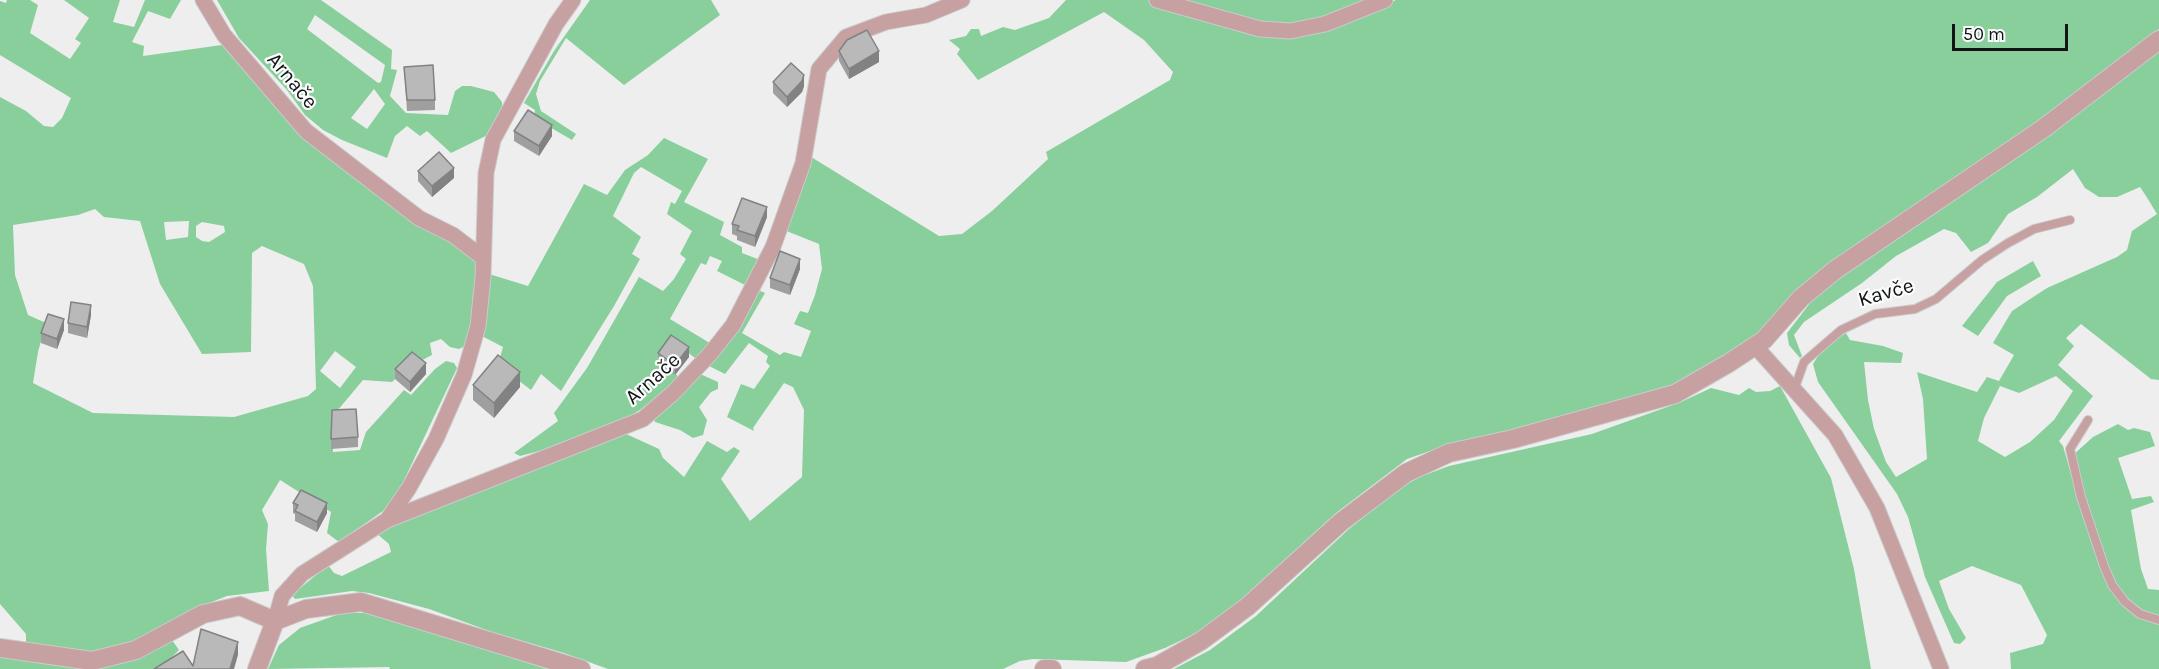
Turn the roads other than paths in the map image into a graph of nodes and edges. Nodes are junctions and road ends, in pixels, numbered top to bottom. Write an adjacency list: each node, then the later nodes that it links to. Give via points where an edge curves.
1 (203, 0): 8 (street, Arnače, via 224,35 306,130 419,218 453,235)
2 (573, 0): 8 (street, Arnače, via 550,33 493,140 486,173)
3 (962, 0): 12 (street, Arnače, via 926,15 886,22 846,37 819,69 803,163 773,247 733,325 710,354 643,419)
4 (1157, 0): 5 (street, via 1260,29 1290,31 1326,24)
5 (1385, 0)
6 (2159, 40): 9 (street, via 2044,128 1835,270 1801,298)
7 (2070, 220): 10 (lane, Kavče, via 2034,229 2008,243 1936,299 1915,309 1875,314 1841,330 1804,362)
8 (482, 257): 12 (street, Arnače, via 478,326 464,375 436,439)
9 (1755, 346): 10 (street); 20 (street, via 1675,394 1513,440 1449,453 1406,473 1341,522 1247,607 1201,641)
10 (1794, 390): 21 (street, via 1835,435 1877,508)
11 (2088, 420): 13 (lane, via 2070,449 2104,566 2112,585 2126,602 2140,614)
12 (387, 520): 14 (street, Arnače, via 302,574 282,596)
13 (2159, 620)
14 (275, 621): 15 (street, via 240,606 203,614 136,650 92,661); 16 (street); 17 (street, via 306,609 361,602)
15 (0, 648)
16 (257, 669)
17 (581, 669)
18 (1044, 669): 19 (street)
19 (1052, 669)
20 (1145, 669)
21 (1941, 669)

